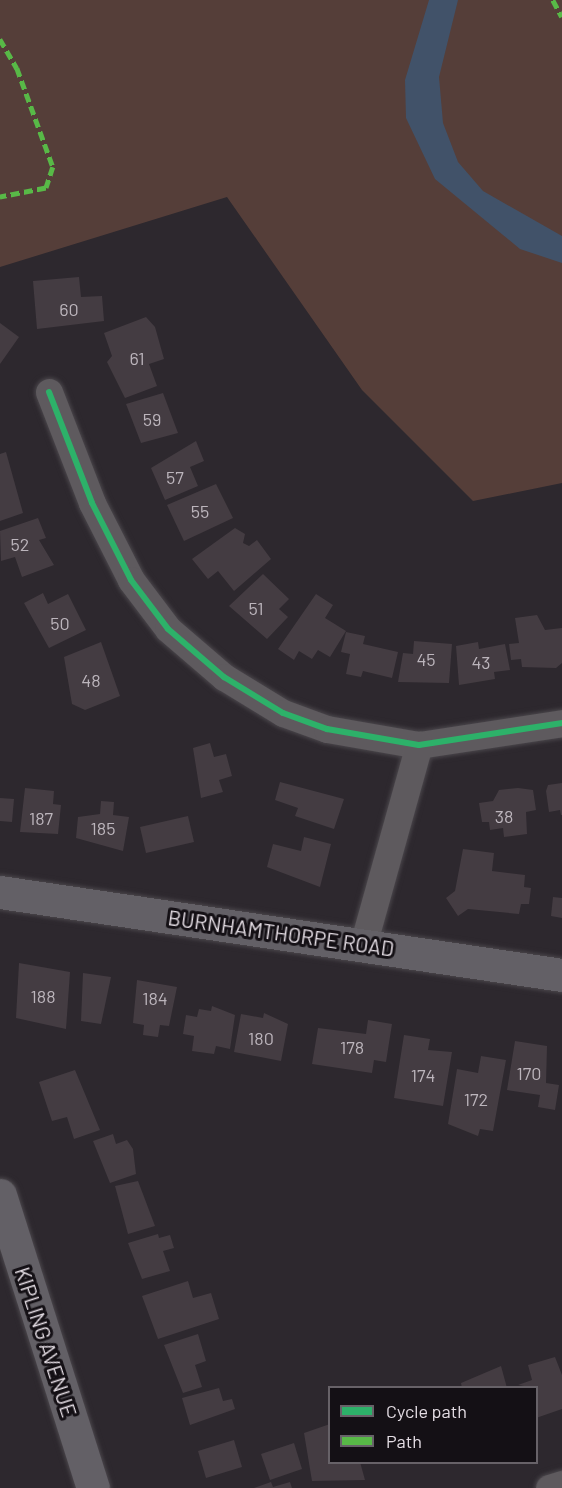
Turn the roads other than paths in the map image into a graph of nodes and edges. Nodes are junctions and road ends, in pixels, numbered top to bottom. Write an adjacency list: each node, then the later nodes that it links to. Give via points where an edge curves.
1 (49, 392): 3 (street, via 92,503 131,580 175,635 224,677 283,713 327,729)
2 (562, 723): 3 (street)
3 (419, 745): 5 (street)
4 (0, 892): 5 (main road, BURNHAMTHORPE ROAD)
5 (363, 945): 6 (main road, BURNHAMTHORPE ROAD)
6 (562, 975)
7 (0, 1195): 9 (main road, KIPLING AVENUE)
8 (562, 1484): 10 (street)
9 (93, 1488)
10 (549, 1488)

